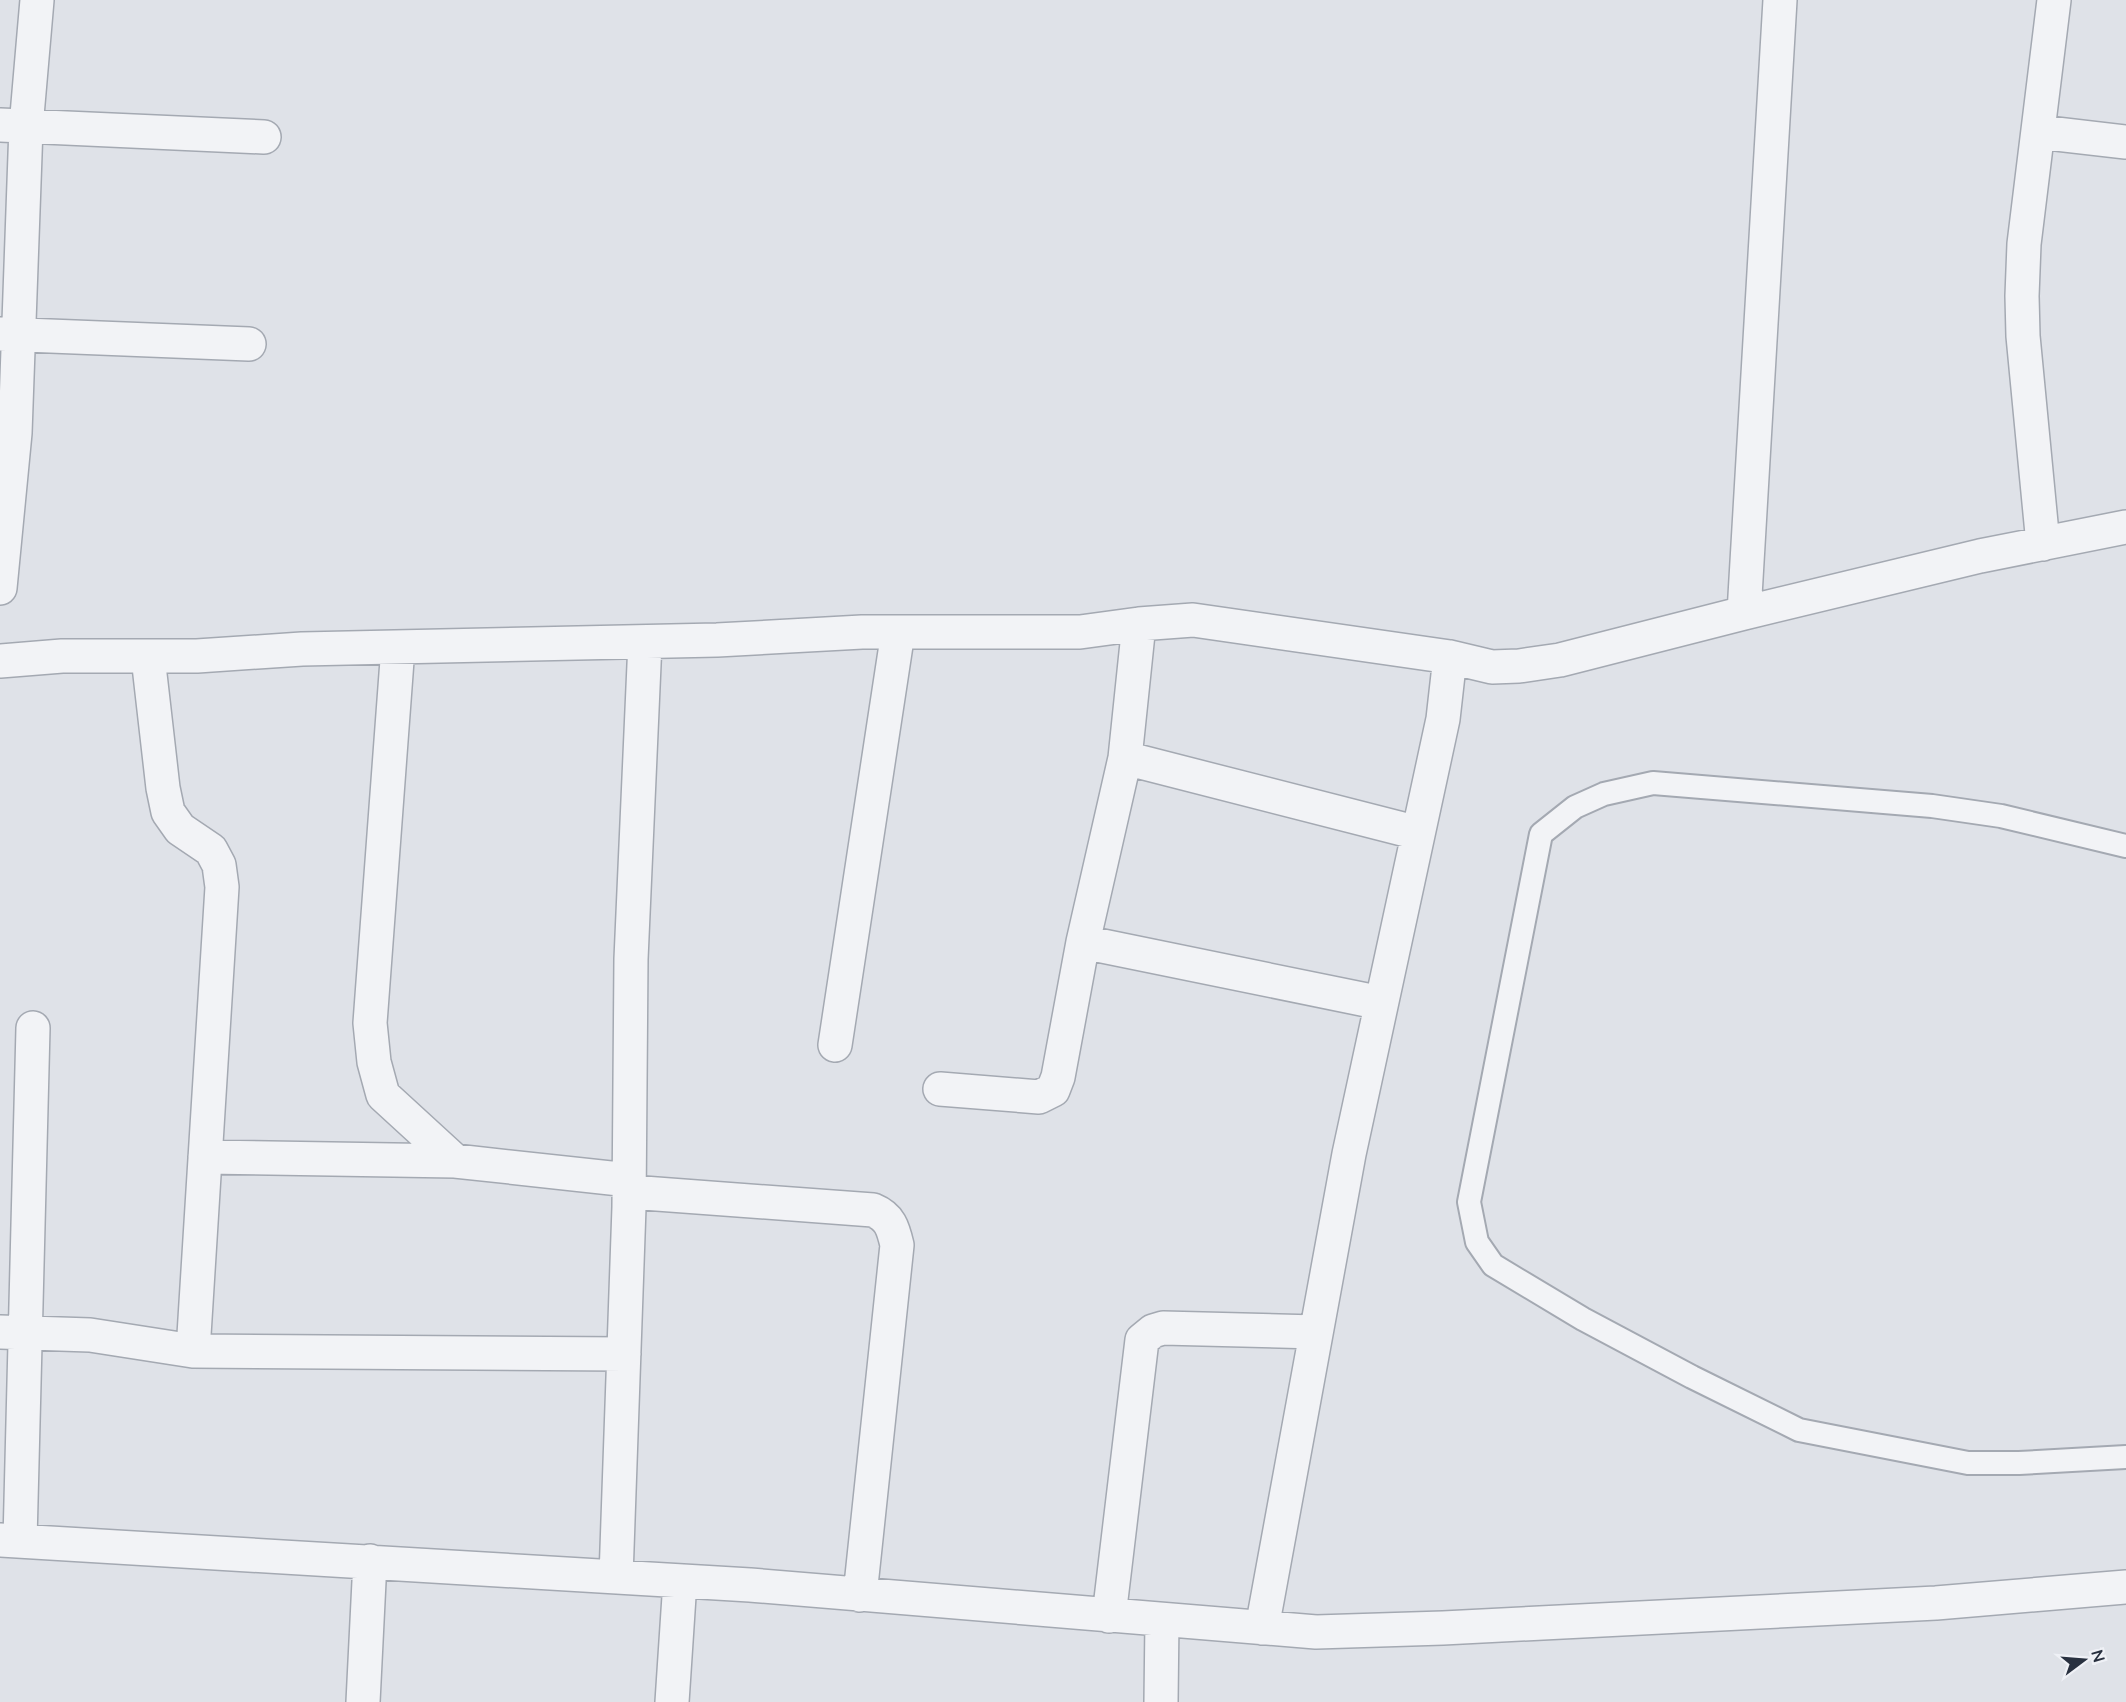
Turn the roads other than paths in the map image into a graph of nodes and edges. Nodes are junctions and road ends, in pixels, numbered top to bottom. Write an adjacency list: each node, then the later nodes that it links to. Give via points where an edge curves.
1 (37, 0): 4 (street)
2 (1780, 0): 13 (street)
3 (2054, 0): 5 (street)
4 (13, 126): 6 (street); 8 (street)
5 (2039, 132): 7 (street); 11 (street, via 2024,244 2022,296)
6 (264, 137)
7 (2126, 142)
8 (9, 334): 9 (street); 12 (street, via 15,433)
9 (249, 344)
10 (2126, 527): 11 (street)
11 (2043, 544): 13 (street)
12 (0, 588)
13 (1744, 613): 19 (street, via 1560,660 1492,667)
14 (1139, 624): 15 (street, via 1080,632); 19 (street, via 1193,620 1222,623); 21 (street)
15 (898, 633): 16 (street); 27 (street)
16 (645, 642): 17 (street); 31 (street, via 631,959)
17 (398, 647): 18 (street); 30 (street, via 370,1023 374,1062 383,1095)
18 (148, 657): 20 (street, via 62,656); 29 (street, via 168,812 180,829 211,850 219,865 222,887)
19 (1450, 657): 22 (street, via 1443,719)
20 (0, 661)
21 (1125, 758): 22 (street); 24 (street)
22 (1418, 833): 25 (street)
23 (2126, 846): 36 (lane, via 2001,816 1932,806 1653,783 1604,794 1575,807 1541,834 1469,1202 1477,1242 1493,1265 1583,1319 1799,1430 1968,1463)
24 (1083, 942): 25 (street); 28 (street, via 1053,1090 1039,1097)
25 (1381, 1003): 33 (street)
26 (33, 1028): 32 (street)
27 (836, 1046)
28 (940, 1089)
29 (205, 1157): 30 (street); 34 (street)
30 (455, 1161): 31 (street)
31 (629, 1186): 35 (street); 42 (street, via 873,1210 884,1214 893,1226 897,1245)
32 (12, 1332): 34 (street, via 90,1335); 37 (street)
33 (1316, 1332): 43 (street, via 1163,1328 1142,1340); 45 (street)
34 (193, 1351): 35 (street)
35 (624, 1354): 39 (street)
36 (2126, 1457)
37 (10, 1540): 38 (street)
38 (370, 1561): 39 (street); 46 (street)
39 (616, 1577): 40 (street)
40 (680, 1581): 42 (street); 47 (street)
41 (2126, 1587): 45 (street, via 1924,1604 1443,1628 1316,1632)
42 (860, 1595): 43 (street)
43 (1109, 1616): 44 (street)
44 (1162, 1620): 45 (street); 48 (street)
45 (1262, 1628)
46 (363, 1702)
47 (672, 1702)
48 (1161, 1702)

